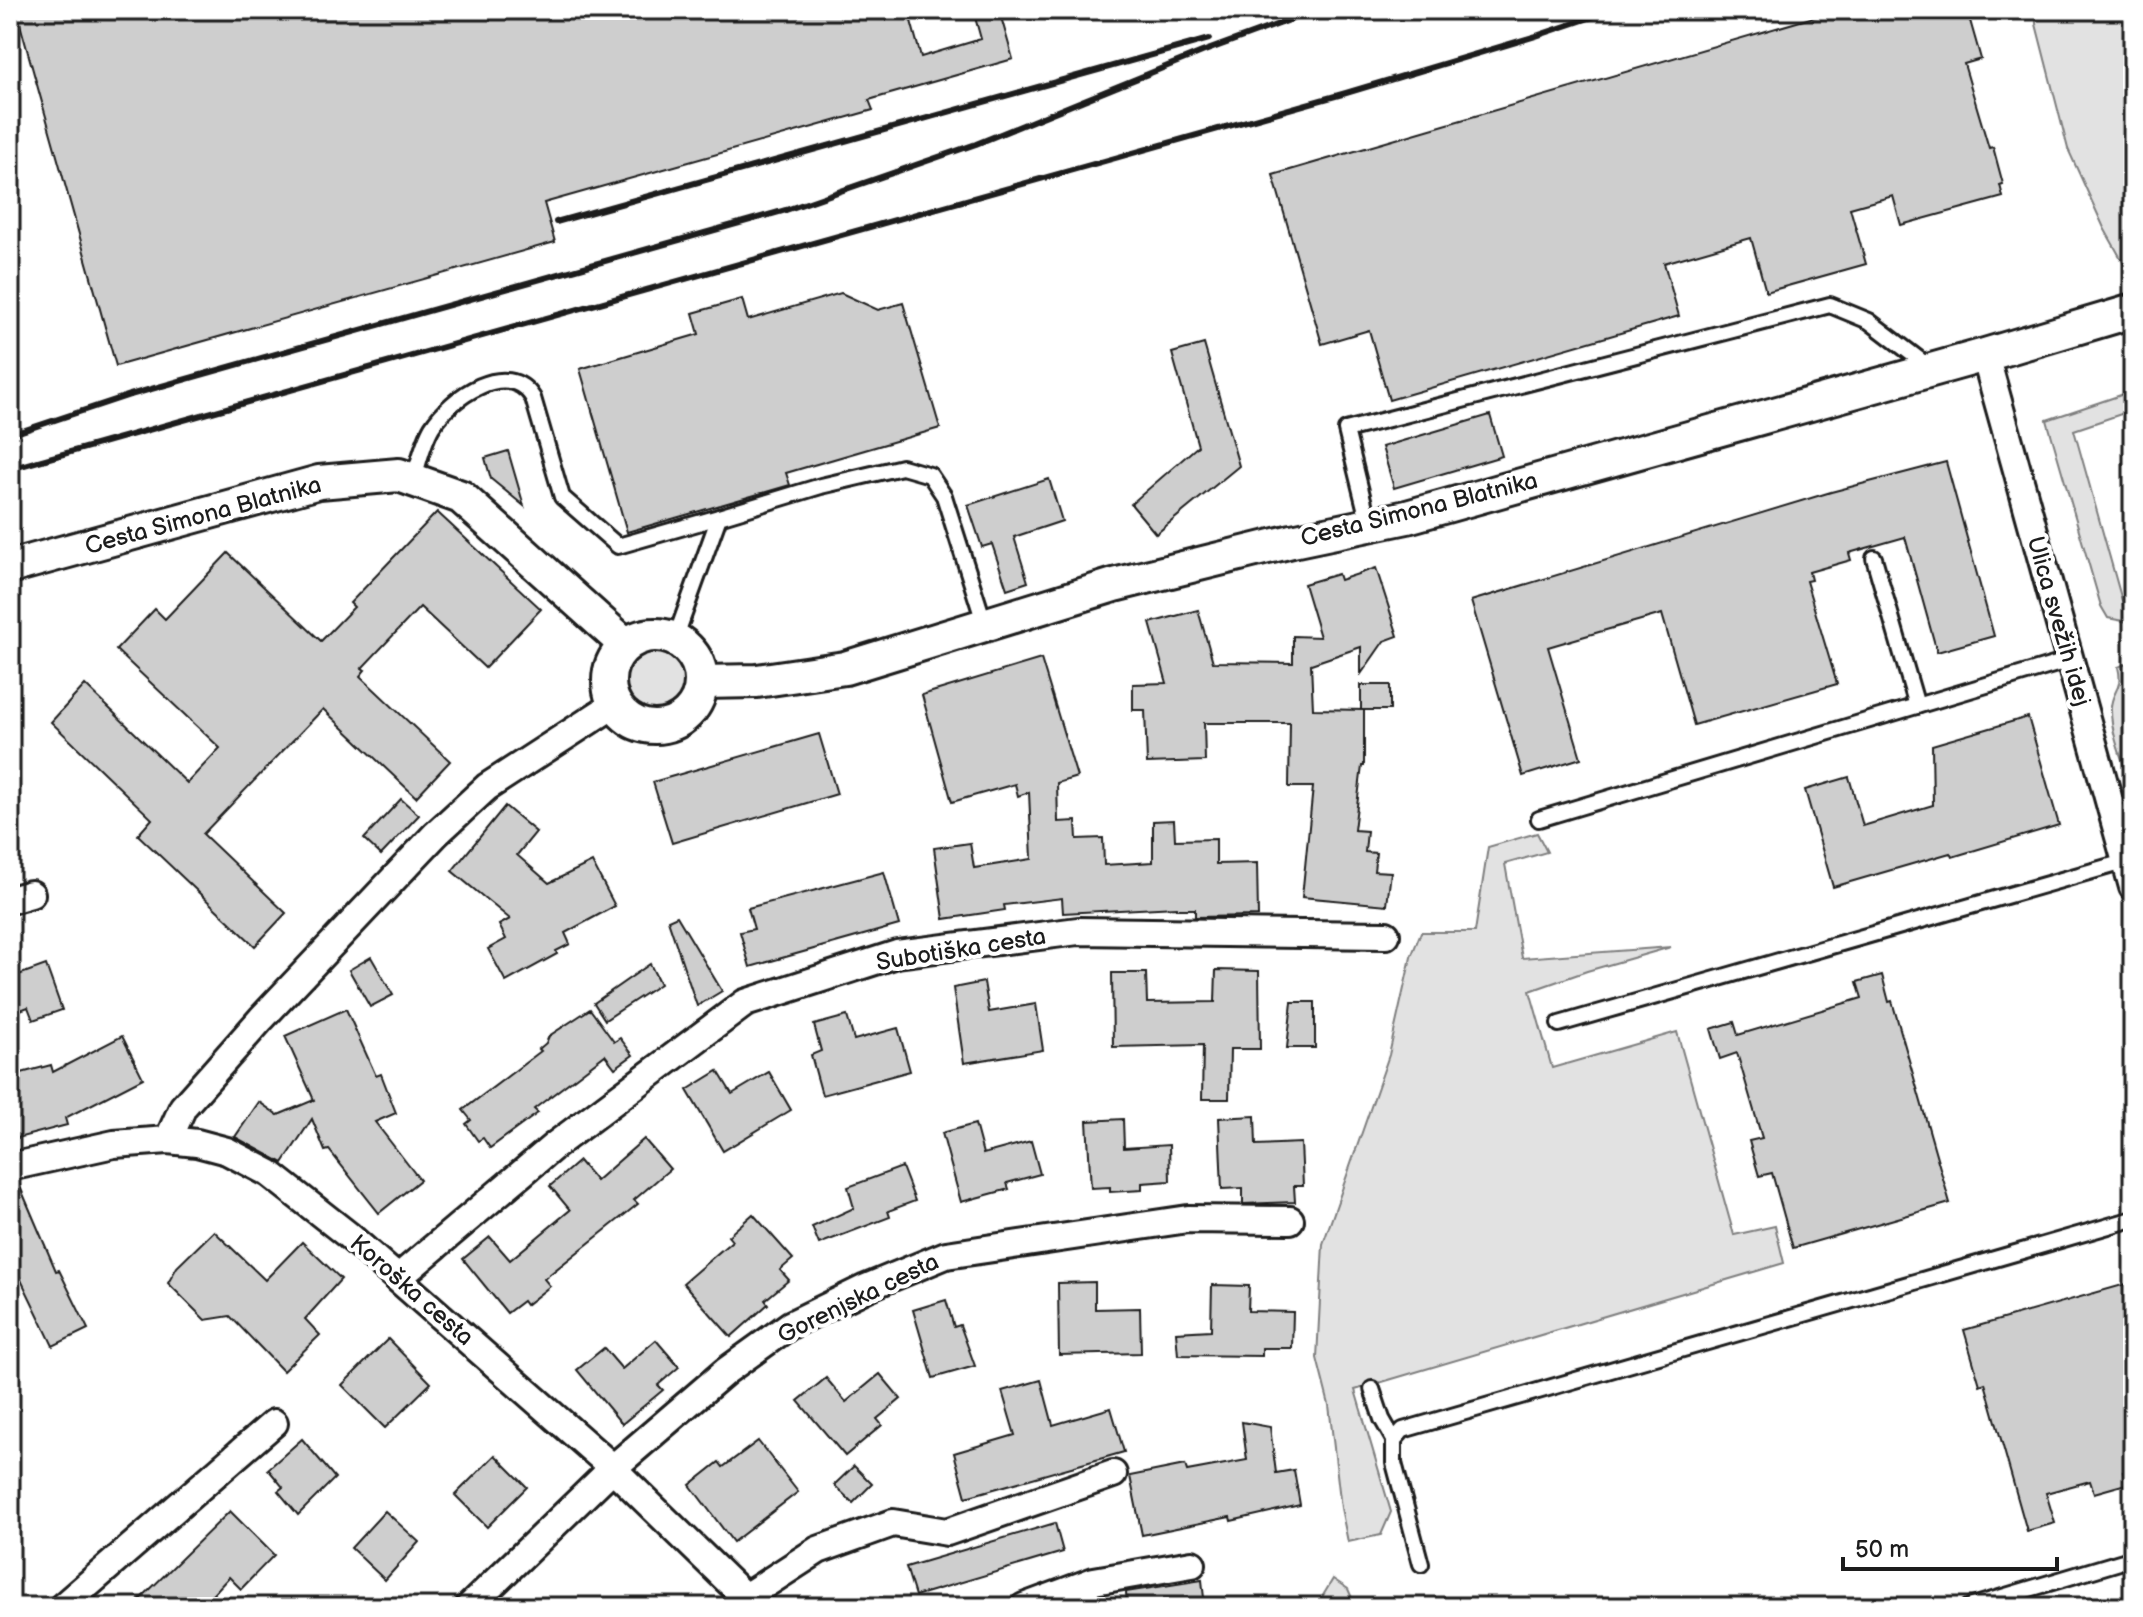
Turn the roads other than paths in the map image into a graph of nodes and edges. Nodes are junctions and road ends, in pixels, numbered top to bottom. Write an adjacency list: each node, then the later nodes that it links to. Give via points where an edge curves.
1 (2133, 311): 2 (street, Cesta Simona Blatnika)
2 (1985, 355): 3 (street, Cesta Simona Blatnika); 12 (street, Ulica svežih idej)
3 (1932, 370): 6 (street, Cesta Simona Blatnika); 6 (lane, via 1869,321 1830,305 1346,430)
4 (413, 480): 5 (lane, via 431,428 450,406 473,389 510,381 526,386 533,398 562,497 618,546); 8 (street, Cesta Simona Blatnika, via 399,475 319,482); 11 (street, Cesta Simona Blatnika, via 461,497)
5 (719, 517): 9 (lane, via 902,467 930,475 944,496); 10 (lane)
6 (1369, 524): 9 (street, Cesta Simona Blatnika, via 1114,585)
7 (1874, 558): 15 (lane)
8 (10, 567)
9 (985, 625): 13 (street, Cesta Simona Blatnika, via 845,668 757,681)
10 (675, 639): 11 (street, via 641,636); 13 (street, via 689,649)
11 (626, 645): 14 (street, via 609,673)
12 (2070, 660): 15 (lane); 17 (street, Ulica svežih idej)
13 (701, 682): 14 (street, via 696,701 684,716 666,725 628,719)
14 (615, 704): 21 (street, via 487,787 436,834 192,1096)
15 (1917, 706): 16 (lane)
16 (1539, 819)
17 (2129, 861): 18 (street, Ulica svežih idej); 20 (lane)
18 (2133, 887)
19 (1386, 935): 25 (street, Subotiška cesta, via 1078,931 897,954 745,1003 554,1146)
20 (1559, 1024)
21 (168, 1140): 22 (street, Koroška cesta, via 114,1144); 25 (street, Koroška cesta, via 227,1151 269,1173)
22 (10, 1167)
23 (2133, 1219): 28 (lane, via 1403,1430)
24 (1290, 1220): 29 (street, Gorenjska cesta, via 1188,1219 946,1255 790,1325 726,1371)
25 (398, 1278): 29 (street, Koroška cesta)
26 (1372, 1389): 28 (lane)
27 (274, 1423): 35 (street)
28 (1394, 1440): 33 (lane, via 1394,1463)
29 (613, 1468): 34 (street, Koroška cesta); 36 (street, Gorenjska cesta)
30 (1113, 1474): 34 (street, Koroška cesta, via 947,1532 893,1523 818,1550)
31 (2133, 1558): 38 (lane)
32 (1192, 1564): 37 (street, via 1094,1581)
33 (1421, 1564)
34 (751, 1602)
35 (62, 1607)
36 (469, 1607)
37 (1024, 1607)
38 (1969, 1607)

